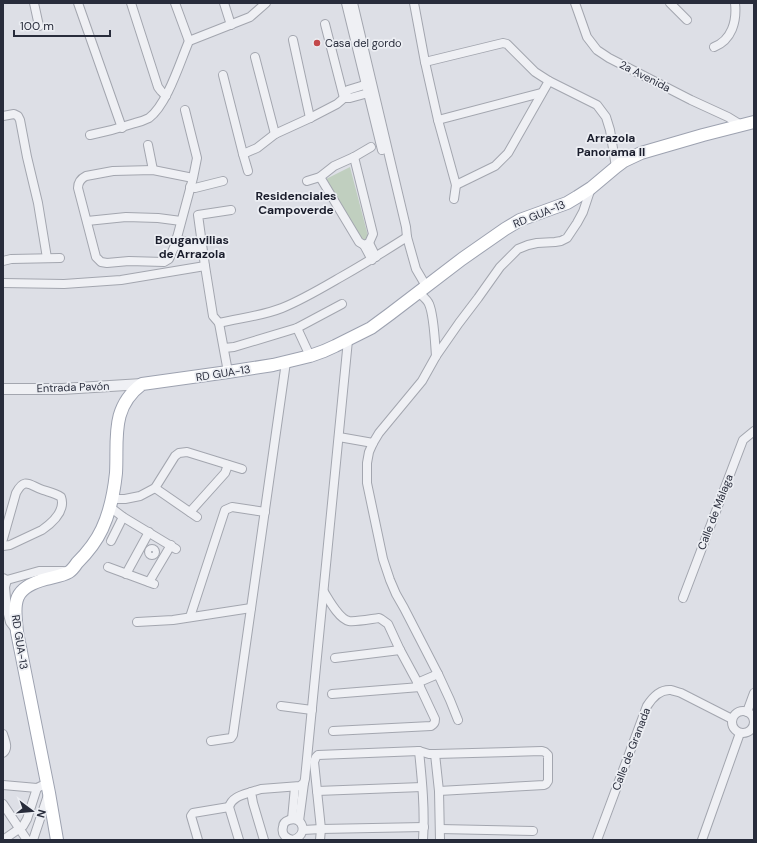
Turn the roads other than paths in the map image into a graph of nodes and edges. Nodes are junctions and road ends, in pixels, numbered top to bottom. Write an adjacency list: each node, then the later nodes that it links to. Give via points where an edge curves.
1 (78, 3): 35 (street)
2 (131, 3): 27 (street, via 158,88)
3 (175, 3): 18 (street)
4 (224, 3): 14 (street)
5 (266, 3): 14 (street, via 250,17)
6 (346, 3): 24 (street)
7 (353, 3): 24 (street)
8 (414, 3): 21 (street)
9 (575, 3): 34 (street, 2a Avenida, via 587,38 597,50)
10 (670, 3): 13 (street)
11 (735, 3): 19 (street, via 736,13 730,34 723,43)
12 (35, 4): 16 (street)
13 (688, 20)
14 (231, 24): 18 (street)
15 (325, 24): 28 (street)
16 (39, 26)
17 (293, 40): 31 (street)
18 (189, 42): 27 (street)
19 (714, 47)
20 (255, 57): 36 (street)
21 (424, 62): 23 (street, via 503,43); 32 (street)
22 (223, 75): 40 (street)
23 (549, 81): 26 (street); 42 (street, via 597,105 606,117 610,130)
24 (369, 84): 25 (street); 28 (street, via 348,90)
25 (371, 92): 28 (street); 56 (street)
26 (541, 93): 32 (street); 49 (street, via 508,153 495,166)
27 (166, 96): 35 (street, via 162,105 148,119)
28 (344, 98): 31 (street)
29 (185, 110): 46 (street, via 197,158)
30 (3, 116): 60 (street, via 14,114 20,120)
31 (310, 118): 36 (street)
32 (438, 120): 49 (street)
33 (754, 122): 34 (main road, RD GUA-13)
34 (741, 125): 42 (main road, RD GUA-13, via 641,153)
35 (122, 128): 37 (street)
36 (275, 134): 40 (street, via 258,148)
37 (90, 135)
38 (148, 145): 43 (street)
39 (370, 147): 41 (street)
40 (242, 154): 44 (street)
41 (354, 157): 45 (street); 58 (street, via 373,234)
42 (616, 167): 51 (main road, RD GUA-13)
43 (153, 170): 46 (street); 54 (street, via 113,171 83,177 78,183 78,188)
44 (248, 171)
45 (320, 176): 48 (street); 58 (street, via 359,242)
46 (193, 178): 50 (street)
47 (223, 181): 50 (street, via 196,188)
48 (307, 182)
49 (456, 185): 52 (street)
50 (190, 187): 55 (street)
51 (591, 188): 66 (main road, RD GUA-13, via 567,203 520,220); 73 (street, via 580,217 567,238 518,249 500,267)
52 (454, 199)
53 (231, 210): 59 (street, via 198,215)
54 (87, 221): 55 (street, via 126,217); 57 (street, via 96,257 101,262 164,262 169,259)
55 (181, 221): 57 (street)
56 (407, 237): 62 (street); 66 (street)
57 (176, 242): 59 (street)
58 (367, 244): 62 (street)
59 (202, 250): 64 (street)
60 (47, 258): 61 (street); 63 (street)
61 (60, 258)
62 (374, 258): 68 (street, via 281,308)
63 (3, 259)
64 (205, 266): 65 (street, via 121,280 64,284); 68 (street, via 213,316)
65 (3, 283)
66 (422, 289): 70 (main road, RD GUA-13, via 371,328); 73 (street, via 431,311)
67 (342, 304): 69 (street)
68 (219, 323): 71 (street)
69 (297, 328): 71 (street); 72 (street)
70 (348, 340): 72 (main road, RD GUA-13); 79 (street)
71 (224, 348): 75 (street)
72 (310, 356): 74 (main road, RD GUA-13)
73 (436, 356): 80 (street, via 422,381)
74 (286, 362): 75 (main road, RD GUA-13); 86 (street)
75 (228, 372): 76 (main road, RD GUA-13)
76 (142, 384): 77 (street, Entrada Pavón, via 62,389); 84 (main road, RD GUA-13, via 128,398 119,417 116,432 115,482)
77 (3, 389)
78 (754, 432): 101 (street, Calle de Málaga, via 743,440)
79 (339, 437): 80 (street); 100 (street)
80 (373, 443): 108 (street, via 367,463 367,482 383,559 392,587)
81 (228, 465): 82 (street); 83 (street, via 187,452 179,453); 85 (street, via 225,473)
82 (242, 469)
83 (155, 488): 84 (street, via 140,496); 85 (street)
84 (111, 503): 87 (street); 97 (main road, RD GUA-13, via 94,543)
85 (190, 512): 88 (street)
86 (266, 512): 102 (street); 103 (street, via 232,507 226,510)
87 (123, 517): 89 (street); 92 (street)
88 (197, 517)
89 (149, 532): 91 (street); 94 (street)
90 (3, 539): 93 (street, via 20,486 28,483 61,497 61,510 46,527)
91 (161, 539): 94 (street); 95 (street, via 174,547)
92 (111, 541)
93 (3, 546)
94 (150, 550): 95 (street); 98 (street)
95 (164, 558): 98 (street, via 152,583)
96 (108, 568): 98 (street)
97 (69, 572): 99 (street, via 39,571); 105 (main road, RD GUA-13, via 36,582 21,592 15,610)
98 (126, 574)
99 (5, 583): 105 (street, via 7,610 10,622)
100 (324, 592): 106 (street, via 342,617 349,621 379,618 385,621); 113 (street)
101 (684, 598)
102 (251, 608): 103 (street); 120 (street, via 234,735 231,738)
103 (190, 617): 104 (street)
104 (137, 622)
105 (17, 632): 128 (main road, RD GUA-13)
106 (400, 650): 107 (street); 109 (street)
107 (336, 658)
108 (438, 674): 109 (street); 116 (street)
109 (419, 685): 111 (street); 117 (street, via 435,719 434,725)
110 (754, 693): 114 (street)
111 (332, 694)
112 (281, 706): 113 (street)
113 (312, 710): 124 (street)
114 (747, 712): 115 (street, via 740,711); 118 (street, via 753,716 754,724 748,732)
115 (732, 719): 118 (street, via 735,730); 153 (street, Calle de Granada, via 673,690 662,692 651,699)
116 (458, 720)
117 (333, 731)
118 (740, 733): 154 (street)
119 (3, 734): 122 (street, via 6,748)
120 (211, 741)
121 (419, 750): 123 (street); 127 (street); 129 (street, via 318,755 314,762)
122 (3, 753)
123 (435, 754): 130 (street); 130 (street, via 542,751 548,755 548,782 544,785)
124 (304, 783): 126 (street); 134 (street)
125 (3, 785): 128 (street)
126 (295, 787): 131 (street); 134 (street)
127 (422, 787): 129 (street); 135 (street)
128 (44, 788): 136 (street); 141 (street); 145 (main road, RD GUA-13)
129 (317, 791): 137 (street)
130 (439, 791): 138 (street)
131 (251, 792): 133 (street, via 236,798); 148 (street)
132 (3, 804): 136 (street)
133 (229, 807): 146 (street, via 193,813 191,816); 147 (street)
134 (295, 820): 139 (street, via 301,823); 149 (street, via 287,821 282,828 284,837)
135 (424, 827): 137 (street); 151 (street)
136 (21, 828): 141 (street); 142 (street); 143 (street)
137 (321, 829): 139 (street); 150 (street)
138 (440, 829): 140 (street); 152 (street)
139 (302, 830): 149 (street, via 301,836)
140 (533, 831)
141 (36, 832): 144 (street)
142 (3, 840)
143 (27, 840)
144 (32, 840)
145 (57, 840)
146 (198, 840)
147 (238, 840)
148 (264, 840)
149 (293, 840)
150 (320, 840)
151 (423, 840)
152 (440, 840)
153 (597, 840)
154 (702, 840)

